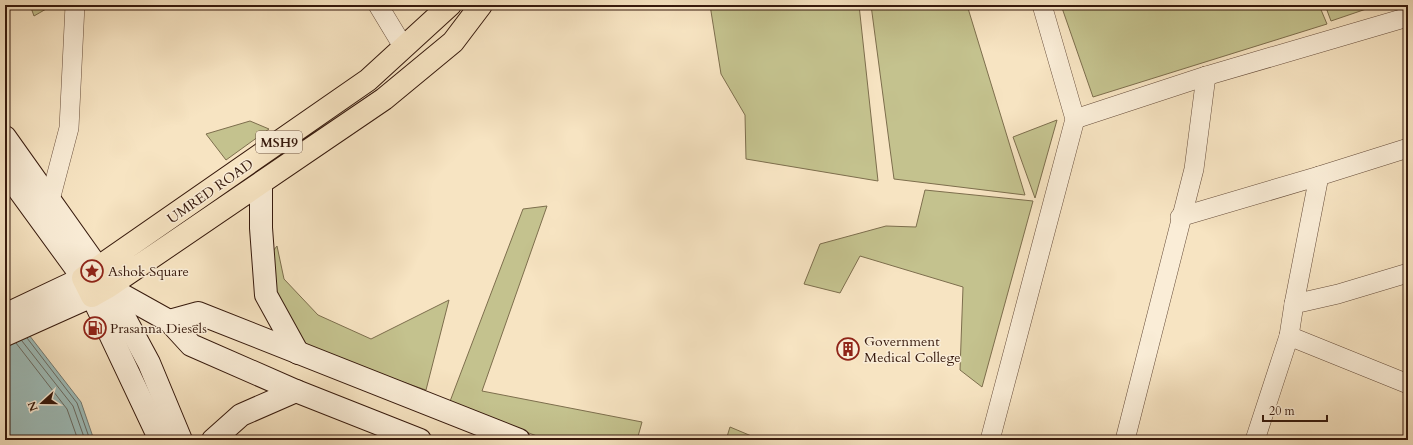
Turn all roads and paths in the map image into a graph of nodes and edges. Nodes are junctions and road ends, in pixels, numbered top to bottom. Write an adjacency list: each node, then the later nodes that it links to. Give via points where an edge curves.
1 (75, 5): 15 (street, via 69,128)
2 (378, 5): 7 (street)
3 (450, 5): 7 (main road, UMRED ROAD / MSH9)
4 (481, 5): 14 (main road, via 453,42 384,99)
5 (1042, 5): 9 (street)
6 (1408, 17): 8 (street)
7 (404, 48): 18 (main road, UMRED ROAD / MSH9, via 368,80)
8 (1206, 76): 9 (street); 16 (street, via 1194,169)
9 (1075, 119): 33 (street)
10 (5, 137): 15 (main road)
11 (1408, 148): 13 (street)
12 (5, 171): 18 (main road)
13 (1320, 176): 16 (street); 19 (street)
14 (261, 184): 18 (main road); 25 (main road, via 266,295)
15 (50, 200): 18 (main road)
16 (1180, 217): 34 (street)
17 (1408, 273): 19 (street)
18 (95, 283): 20 (main road); 22 (main road); 28 (main road); 29 (main road, via 149,363)
19 (1294, 304): 24 (street)
20 (42, 308): 21 (main road); 23 (main road)
21 (5, 315)
22 (169, 321): 25 (main road, via 198,313); 27 (main road, via 191,345)
23 (5, 335)
24 (1289, 336): 26 (street); 35 (street)
25 (298, 353): 32 (main road)
26 (1408, 384)
27 (296, 391): 30 (main road, via 241,415); 31 (main road)
28 (160, 440)
29 (181, 440)
30 (213, 440)
31 (420, 440)
32 (519, 440)
33 (990, 440)
34 (1125, 440)
35 (1255, 440)

